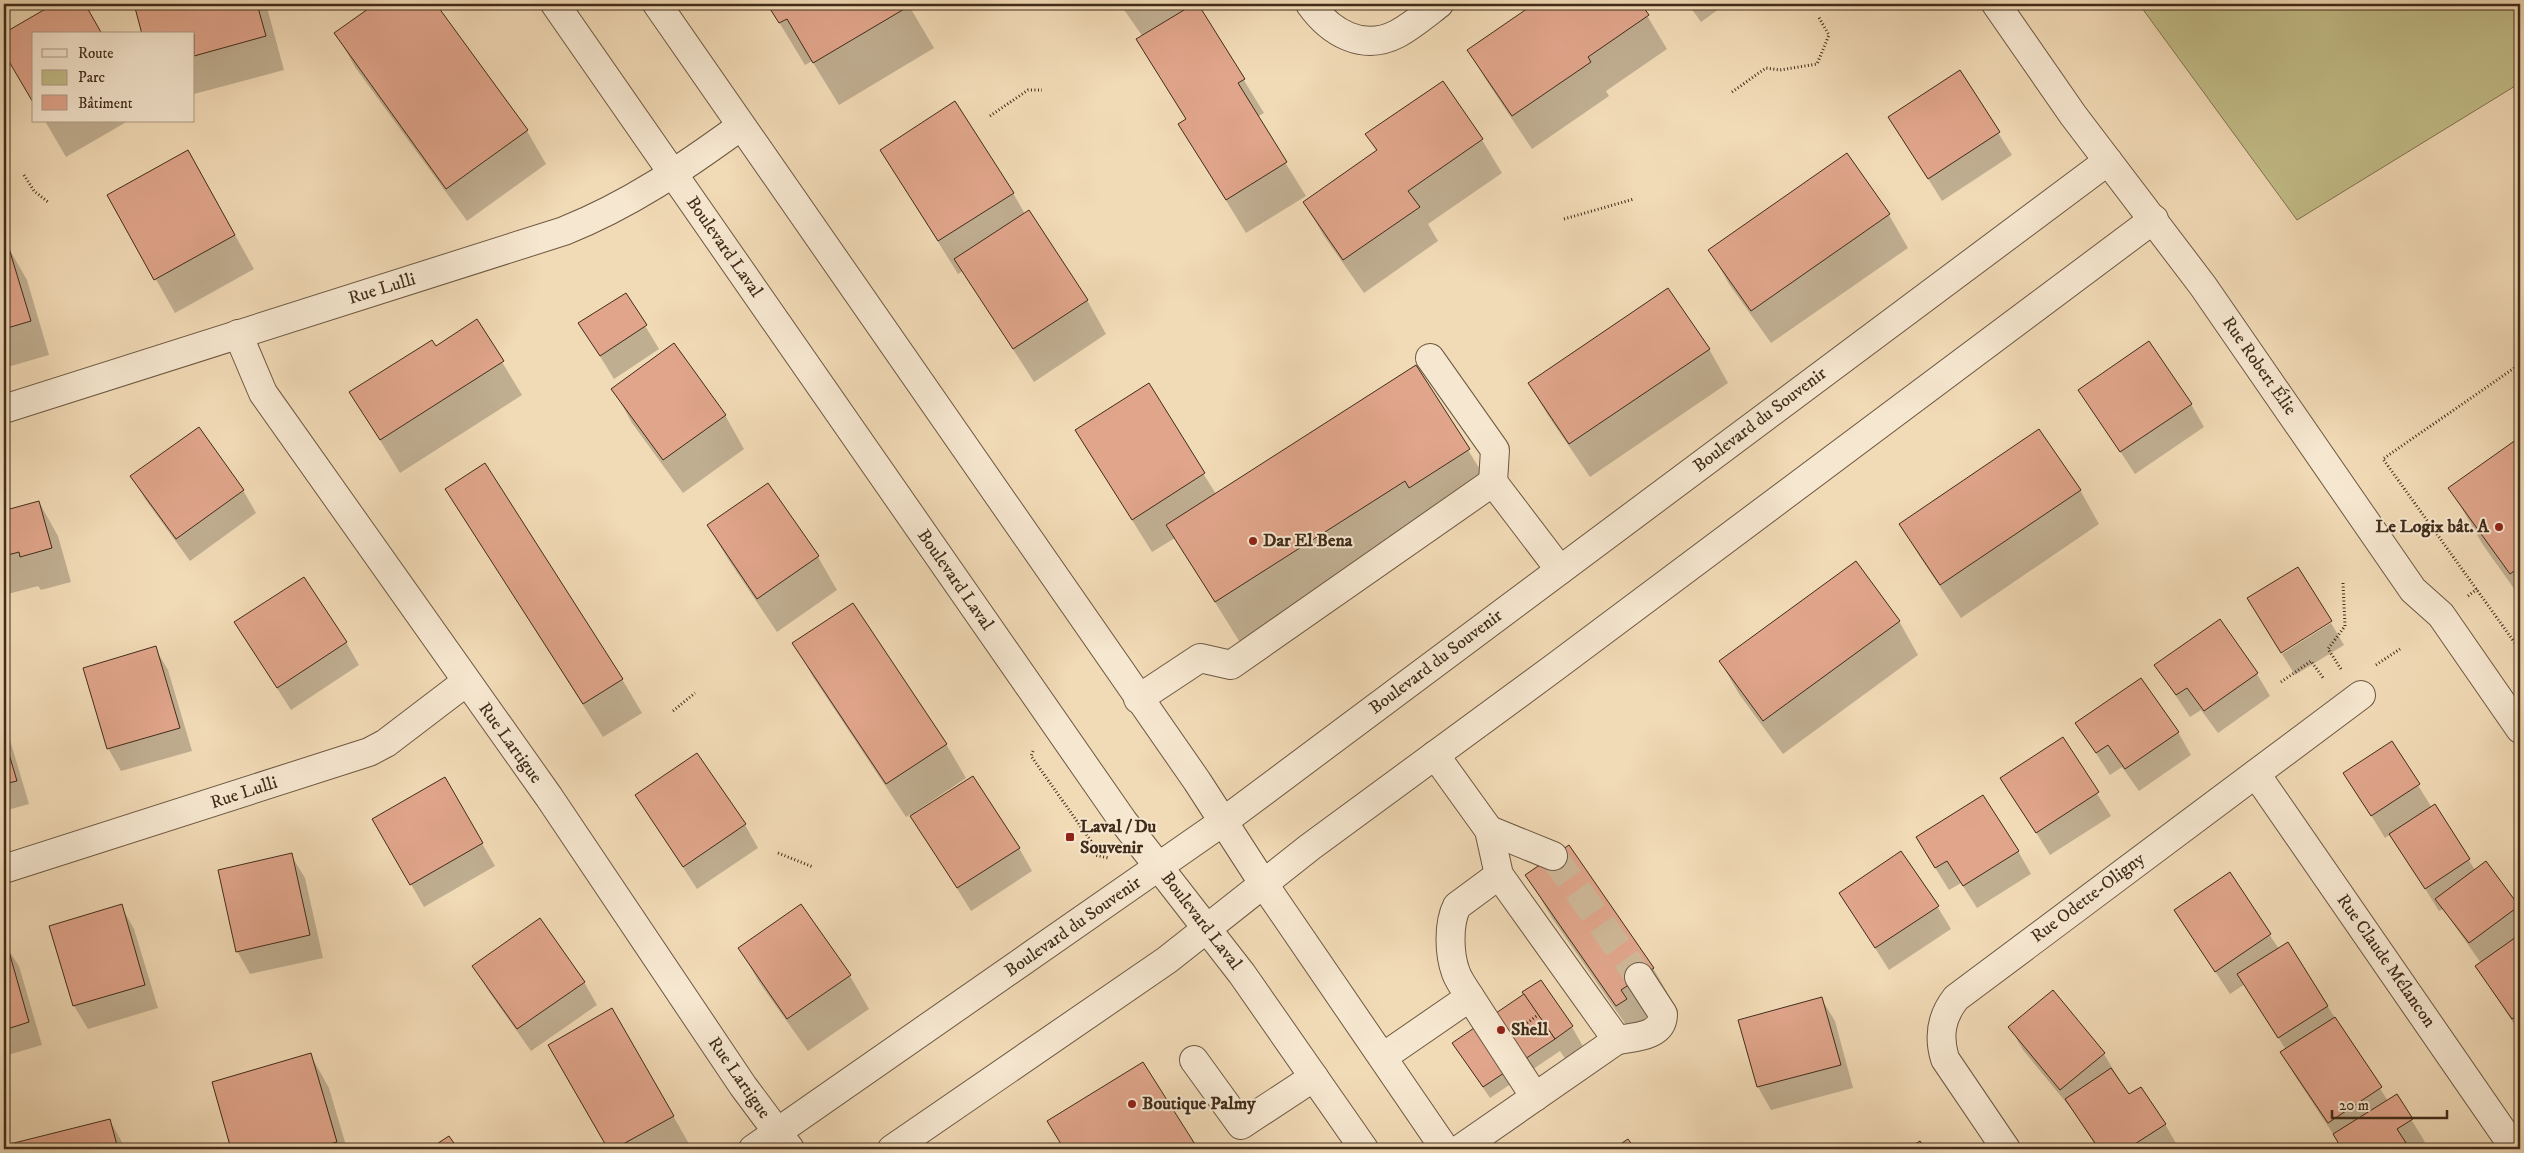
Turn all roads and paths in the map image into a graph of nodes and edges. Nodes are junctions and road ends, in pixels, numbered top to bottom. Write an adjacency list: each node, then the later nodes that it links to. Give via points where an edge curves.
1 (555, 4): 13 (street, Boulevard Laval)
2 (657, 4): 10 (street)
3 (1310, 4): 4 (street, via 1333,29 1364,40 1397,34)
4 (1439, 4)
5 (1996, 4): 11 (street, Rue Robert Élie)
6 (1818, 16): 8 (path, via 1829,35 1817,64 1780,70 1766,68)
7 (1042, 90): 9 (path, via 1028,90)
8 (1732, 92)
9 (990, 116)
10 (741, 126): 13 (street, Rue Lulli); 34 (street, via 981,468)
11 (2108, 161): 17 (street, Rue Robert Élie); 23 (street, Boulevard du Souvenir)
12 (24, 175): 15 (path, via 34,191)
13 (674, 175): 18 (street, Rue Lulli, via 619,206 564,231); 46 (street, Boulevard Laval, via 1123,821)
14 (1634, 199): 16 (path)
15 (48, 202)
16 (1564, 219)
17 (2154, 219): 36 (street, Rue Robert Élie, via 2413,590 2441,615); 37 (street)
18 (238, 334): 21 (street, Rue Lulli); 29 (street, Rue Lartigue, via 263,393)
19 (1430, 358): 22 (street, via 1495,450)
20 (2520, 364): 26 (path, via 2384,458)
21 (4, 409)
22 (1493, 482): 23 (street); 34 (street, via 1232,664 1200,658)
23 (1560, 570): 40 (street, Boulevard du Souvenir)
24 (2343, 583): 28 (path, via 2345,626 2328,649)
25 (2400, 649): 27 (path)
26 (2520, 650)
27 (2374, 667)
28 (2344, 674)
29 (466, 682): 47 (street, Rue Lulli, via 386,743 368,752); 58 (street, Rue Lartigue, via 549,797 732,1070)
30 (2281, 682): 31 (path, via 2311,661)
31 (2328, 686)
32 (695, 693): 35 (path)
33 (2361, 694): 39 (street, Rue Odette-Oligny)
34 (1138, 699): 40 (street)
35 (673, 711)
36 (2520, 729)
37 (1435, 755): 41 (street); 49 (street)
38 (1031, 756): 43 (path, via 1091,841)
39 (2256, 774): 64 (street, Rue Odette-Oligny, via 1964,990 1949,1006 1940,1037 1945,1059); 65 (street, Rue Claude Mélancon)
40 (1224, 822): 46 (street, Boulevard du Souvenir); 49 (street)
41 (1489, 830): 44 (street); 48 (street)
42 (778, 853): 45 (path)
43 (1094, 855)
44 (1553, 856)
45 (812, 867)
46 (1159, 867): 50 (street, Boulevard Laval); 58 (street, Boulevard du Souvenir)
47 (4, 869)
48 (1499, 875): 52 (street, via 1457,906 1453,914 1454,966); 53 (street)
49 (1263, 883): 50 (street); 54 (street)
50 (1208, 929): 56 (street, Boulevard Laval); 60 (street, via 1148,974)
51 (1639, 977): 53 (street, via 1663,1014 1663,1020 1648,1034)
52 (1470, 997): 54 (street); 57 (street)
53 (1617, 1040): 57 (street)
54 (1383, 1058): 62 (street)
55 (1194, 1060): 56 (street, via 1241,1125)
56 (1314, 1077): 61 (street, Boulevard Laval)
57 (1535, 1097): 63 (street)
58 (784, 1141): 59 (street, Boulevard du Souvenir)
59 (753, 1149)
60 (892, 1149)
61 (1364, 1149)
62 (1445, 1149)
63 (1460, 1149)
64 (2006, 1149)
65 (2515, 1149)

